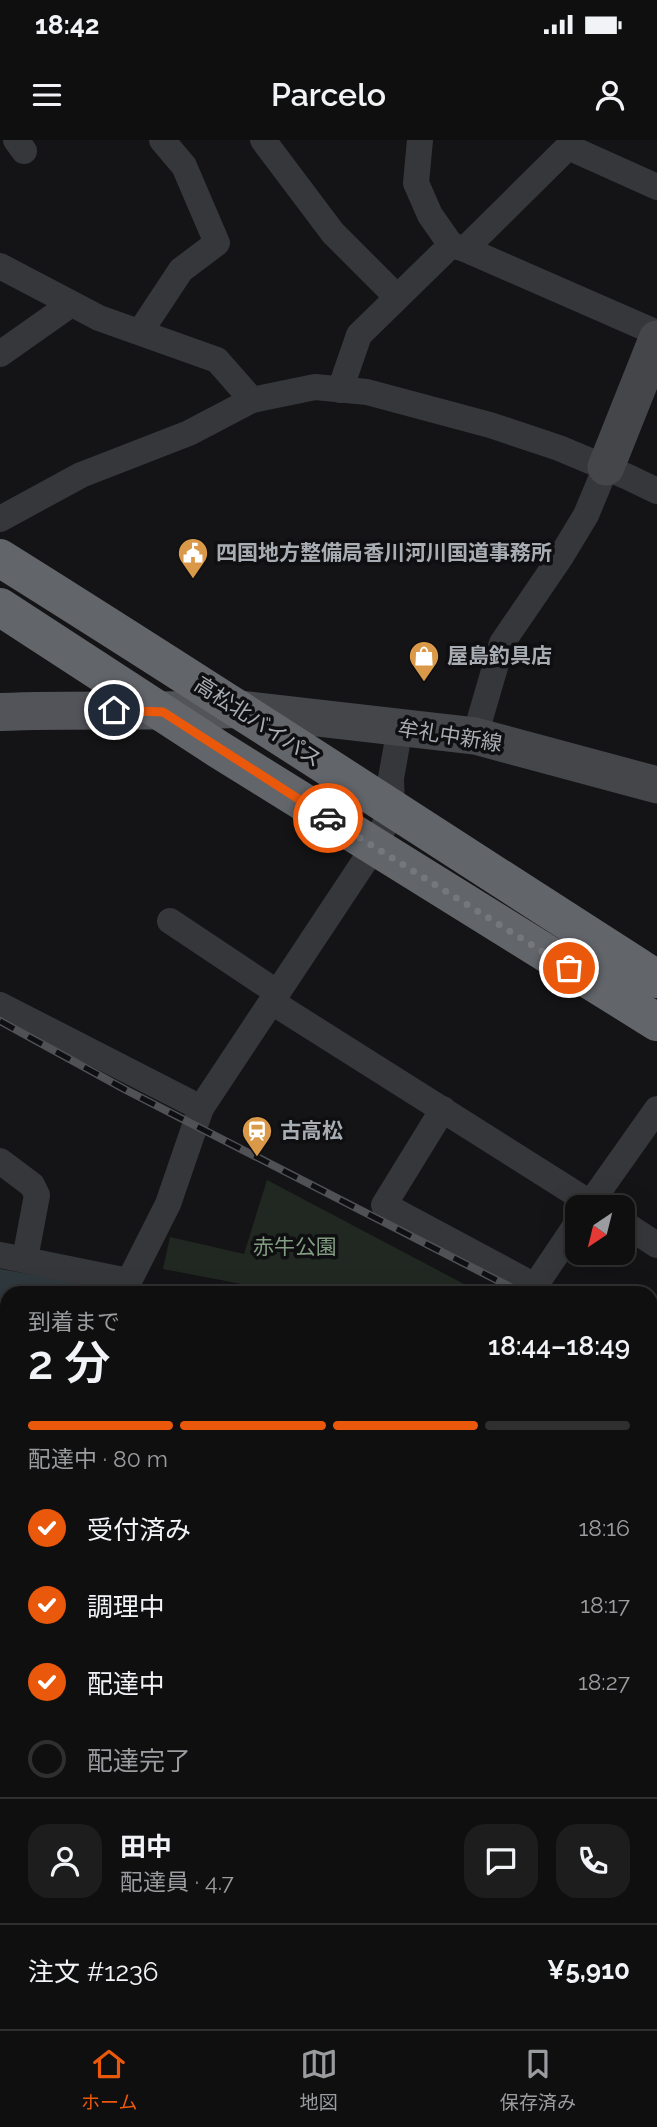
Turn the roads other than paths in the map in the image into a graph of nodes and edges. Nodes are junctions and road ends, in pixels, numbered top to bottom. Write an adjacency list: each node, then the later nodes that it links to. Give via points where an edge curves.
1 (162, 140): 9 (street, via 184,166 217,243 181,270)
2 (420, 140): 5 (street, via 416,183 430,215)
3 (265, 141): 7 (street, via 333,233)
4 (657, 187): 5 (street, via 568,147)
5 (458, 247): 7 (street); 10 (street)
6 (0, 266): 8 (street)
7 (397, 297): 13 (street, via 359,335)
8 (71, 304): 9 (street); 12 (street)
9 (140, 332): 14 (street, via 217,360)
10 (657, 333)
11 (657, 339): 15 (main road)
12 (0, 354)
13 (340, 390): 14 (street, via 316,387); 15 (street, via 367,392 490,425)
14 (252, 400): 17 (street, via 190,433 81,475)
15 (606, 467): 16 (street); 24 (street, via 586,515 502,643)
16 (657, 492)
17 (0, 519)
18 (0, 558): 20 (highway, 高松北バイパス)
19 (0, 607): 22 (highway, 高松北バイパス)
20 (239, 709): 22 (main road); 23 (main road, 牟礼中新線); 26 (highway, 高松北バイパス)
21 (0, 712): 22 (main road)
22 (163, 712): 27 (highway, 高松北バイパス)
23 (400, 728): 24 (main road, 牟礼中新線); 26 (street, via 391,778)
24 (475, 736): 25 (main road, 牟礼中新線)
25 (657, 785)
26 (392, 810): 27 (street); 29 (highway, 高松北バイパス)
27 (374, 847): 30 (street); 32 (highway, 高松北バイパス)
28 (170, 921): 30 (street)
29 (657, 979)
30 (275, 998): 33 (street); 34 (street)
31 (0, 1005): 33 (street)
32 (657, 1022)
33 (201, 1108): 44 (street, via 168,1204)
34 (443, 1109): 37 (street); 40 (street, via 384,1205 535,1286)
35 (657, 1109): 38 (street)
36 (0, 1161): 42 (street, via 32,1185 37,1195)
37 (566, 1195)
38 (598, 1195)
39 (635, 1231): 41 (street)
40 (565, 1243)
41 (657, 1245)
42 (13, 1257): 43 (street)
43 (118, 1286)
44 (126, 1286)

